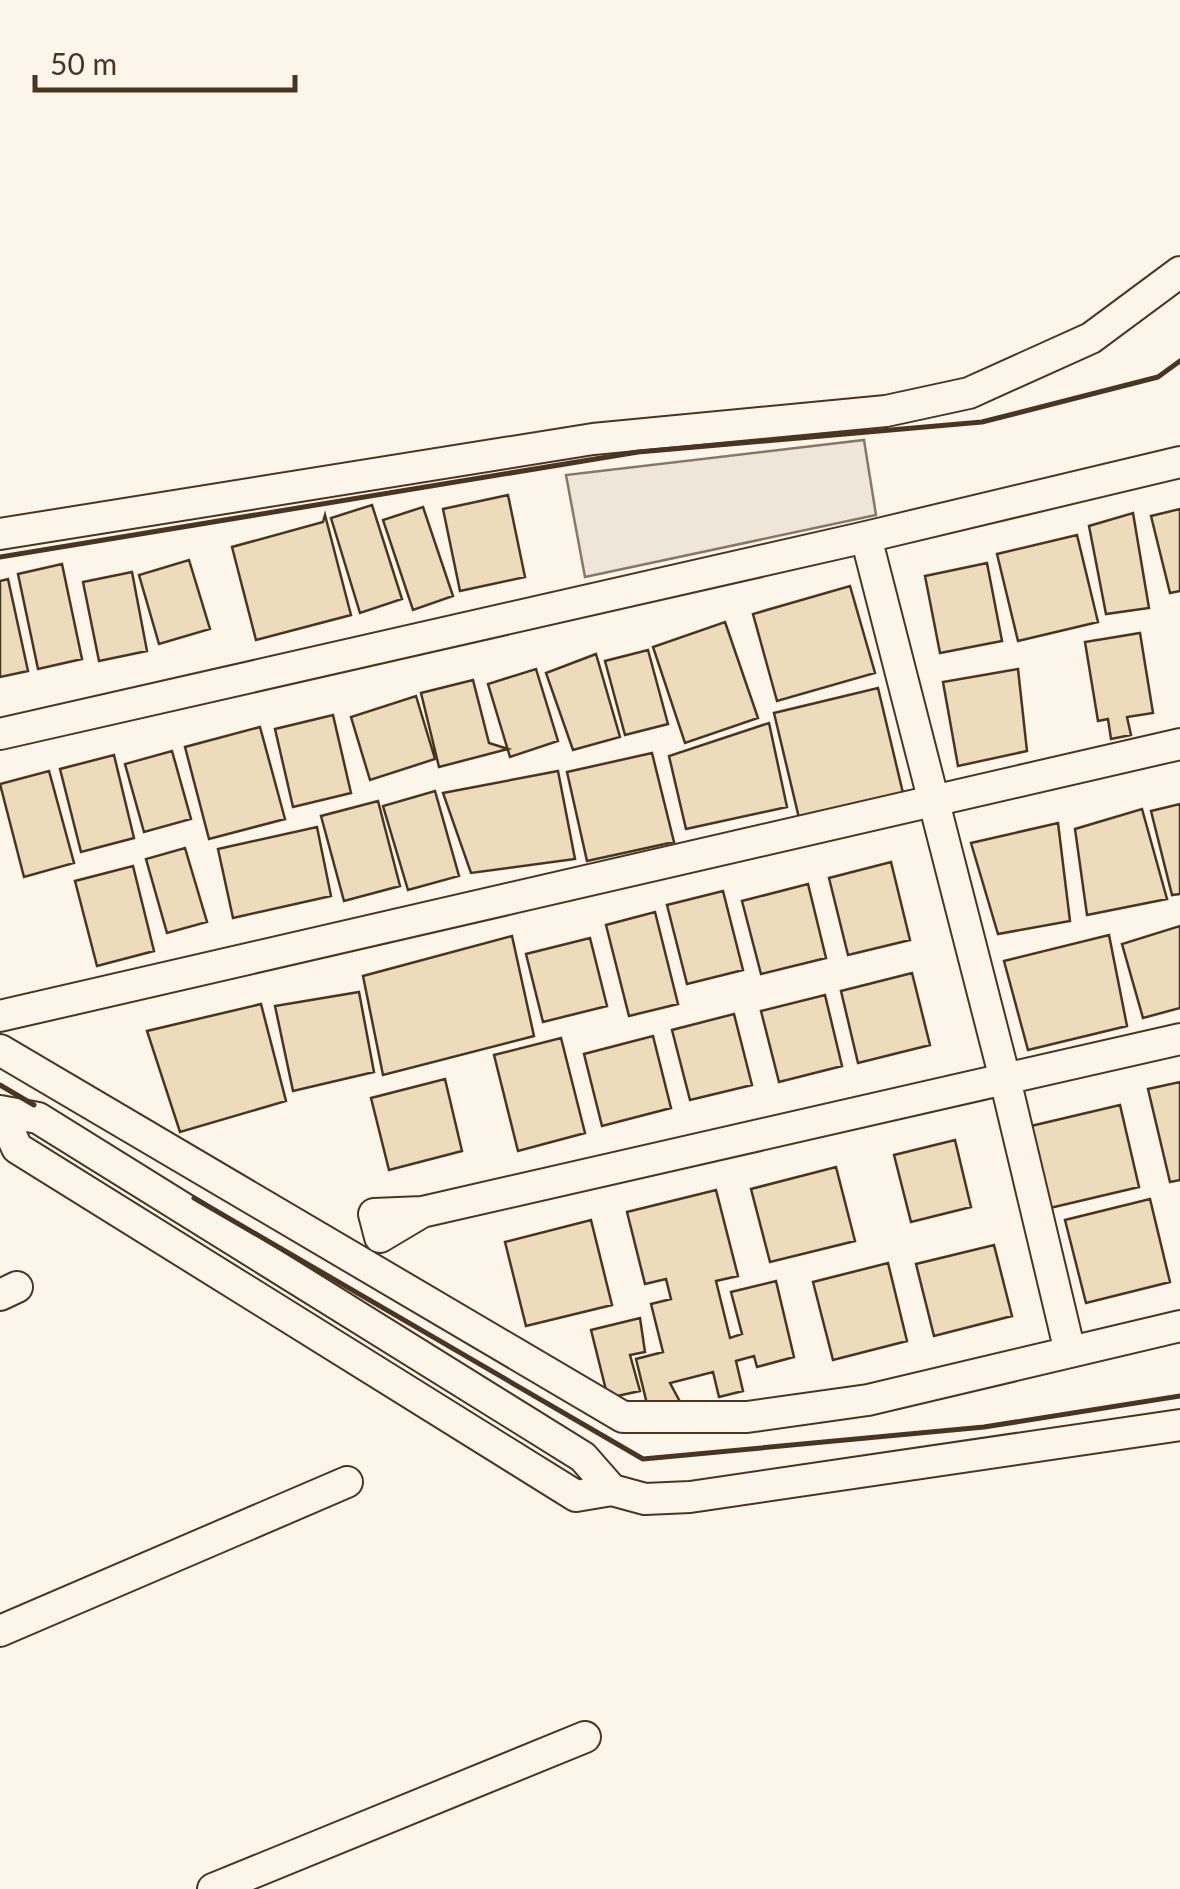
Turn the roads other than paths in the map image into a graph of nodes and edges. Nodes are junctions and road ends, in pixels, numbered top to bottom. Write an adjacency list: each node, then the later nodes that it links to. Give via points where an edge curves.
1 (1180, 272): 3 (street, via 1090,338 968,393 886,411 593,440)
2 (1180, 462): 4 (street)
3 (0, 534)
4 (866, 537): 5 (street); 7 (street)
5 (0, 734)
6 (1180, 744): 7 (street)
7 (935, 801): 8 (street); 11 (street)
8 (0, 1016)
9 (1180, 1040): 11 (street)
10 (0, 1050): 15 (street, via 624,1417 747,1417 834,1405)
11 (1005, 1079): 13 (street); 15 (street)
12 (1, 1112): 16 (street, via 17,1148 576,1496 612,1490 645,1498 690,1497)
13 (422, 1212)
14 (1180, 1326): 15 (street)
15 (1070, 1352)
16 (1180, 1425)
17 (347, 1482): 18 (street)
18 (0, 1631)
19 (586, 1738): 20 (street)
20 (213, 1889)

